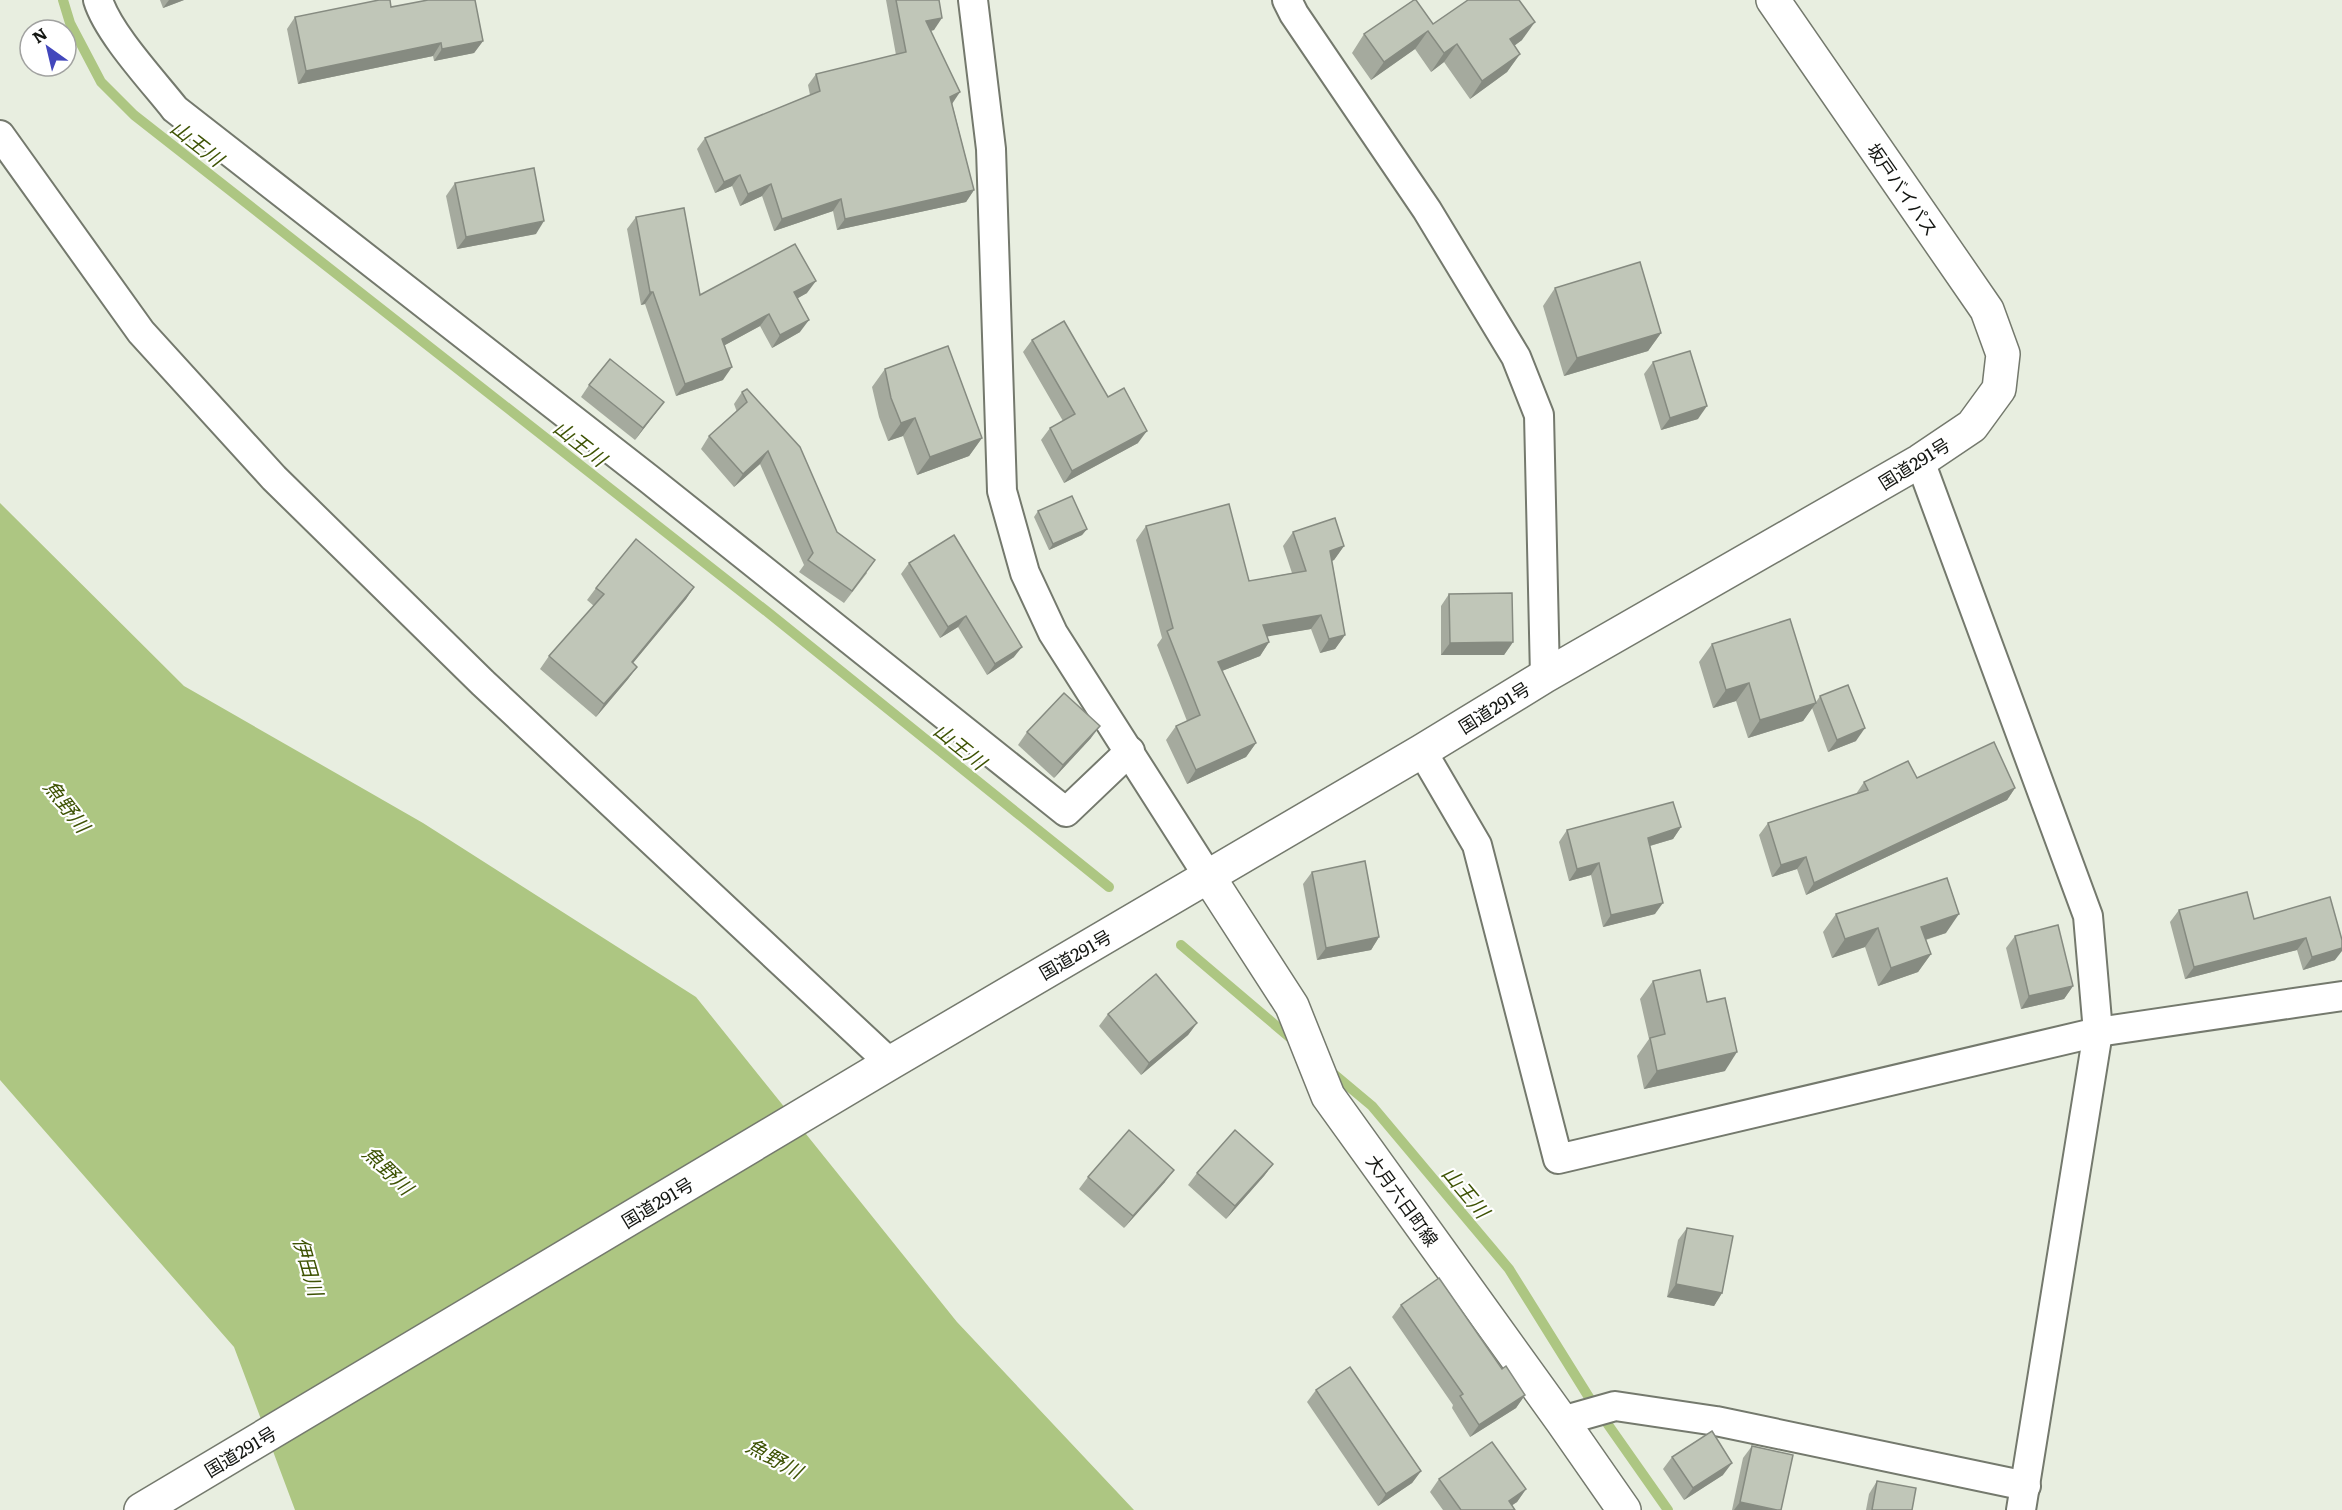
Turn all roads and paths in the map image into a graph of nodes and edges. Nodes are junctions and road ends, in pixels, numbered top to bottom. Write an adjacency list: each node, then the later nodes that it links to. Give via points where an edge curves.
1 (98, 0): 9 (street, via 130,52 175,109 640,471 1066,812)
2 (973, 0): 9 (street, via 990,148 1002,491 1025,573 1053,633)
3 (1287, 0): 8 (street, via 1427,210 1516,357 1539,415)
4 (1773, 0): 6 (main road, 坂戸バイパス, via 1987,310 2003,354)
5 (0, 135): 14 (street, via 141,332 273,478)
6 (1999, 389): 7 (main road, 国道291号, via 1972,426)
7 (1920, 461): 8 (main road, 国道291号); 13 (street, via 2088,916)
8 (1545, 676): 10 (main road, 国道291号)
9 (1130, 751): 11 (street)
10 (1422, 752): 11 (main road, 国道291号); 13 (street, via 1477,845 1558,1159)
11 (1208, 876): 14 (main road, 国道291号); 15 (main road, 大月六日町線, via 1292,1006 1328,1096)
12 (2342, 996): 13 (street)
13 (2098, 1032): 16 (street)
14 (881, 1068): 17 (main road, 国道291号)
15 (1562, 1421): 16 (street, via 1615,1406 1716,1421); 18 (main road, 大月六日町線)
16 (2024, 1498)
17 (149, 1505)
18 (1624, 1510)

